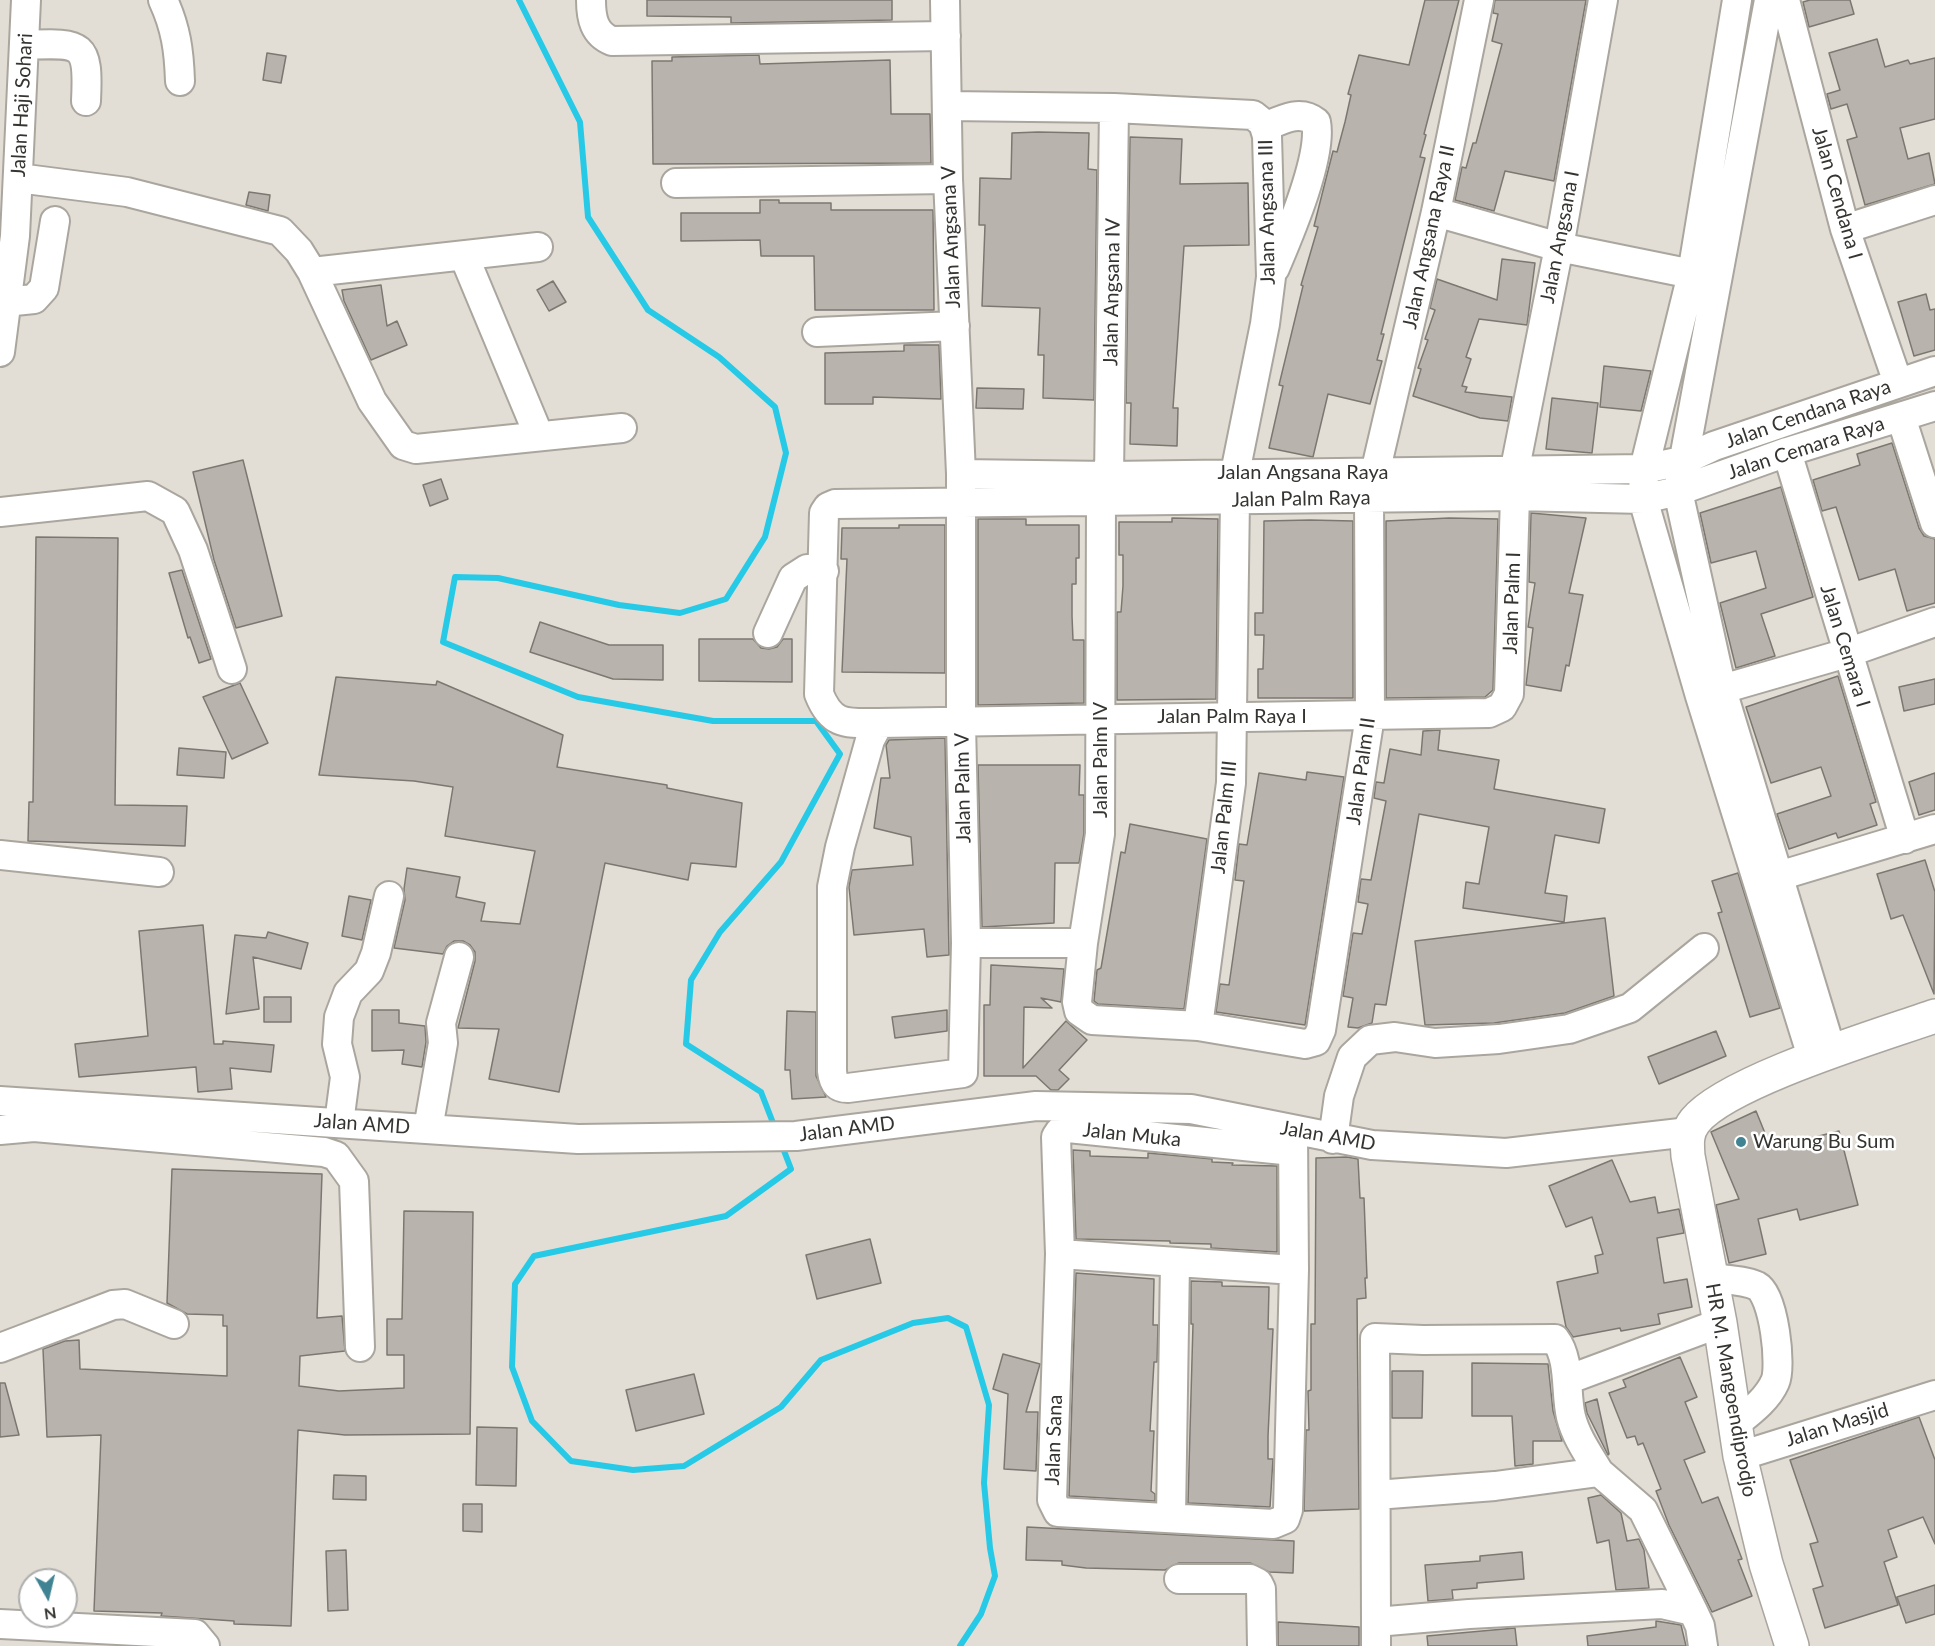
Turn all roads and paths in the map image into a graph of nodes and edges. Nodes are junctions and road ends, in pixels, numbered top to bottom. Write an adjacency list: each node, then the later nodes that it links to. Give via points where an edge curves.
1 (27, 0): 11 (street, Jalan Haji Sohari)
2 (163, 0): 12 (street, via 179,44)
3 (591, 0): 10 (street, via 595,28 601,37 612,40)
4 (945, 0): 10 (street, Jalan Angsana V)
5 (1479, 0): 21 (street, Jalan Angsana Raya II)
6 (1603, 0): 25 (street, Jalan Angsana I)
7 (1737, 0): 29 (street)
8 (1769, 0): 29 (street)
9 (1785, 0): 23 (street, Jalan Cendana I)
10 (946, 36): 14 (street, Jalan Angsana V)
11 (24, 45): 13 (street, via 60,44 78,49 88,66); 17 (street, Jalan Haji Sohari)
12 (180, 81)
13 (86, 101)
14 (947, 106): 15 (street, Jalan Angsana III); 18 (street, Jalan Angsana V)
15 (1114, 108): 16 (street, Jalan Angsana III, via 1253,115); 47 (street, Jalan Angsana IV)
16 (1265, 128): 28 (street, Jalan Angsana III); 28 (street, via 1292,116 1304,116 1316,122 1318,130 1317,147 1291,230)
17 (18, 178): 27 (street, via 127,192 280,231); 30 (street, Jalan Haji Sohari, via 15,236)
18 (948, 180): 19 (street); 31 (street, Jalan Angsana V)
19 (676, 183)
20 (1935, 200): 23 (street)
21 (1436, 212): 25 (street); 45 (street, Jalan Angsana Raya II)
22 (55, 221): 30 (street, via 44,288 34,299)
23 (1845, 229): 35 (street, Jalan Cendana I)
24 (538, 247): 26 (street)
25 (1559, 247): 29 (street); 44 (street, Jalan Angsana I)
26 (464, 256): 27 (street); 39 (street)
27 (312, 272): 39 (street, via 372,401 403,445 416,449)
28 (1271, 278): 46 (street, Jalan Angsana III)
29 (1703, 279): 41 (street); 42 (street)
30 (5, 302): 33 (street, Jalan Haji Sohari)
31 (955, 326): 32 (street); 43 (street, Jalan Angsana V)
32 (817, 332)
33 (0, 352)
34 (1935, 371): 35 (street, Jalan Cendana Raya)
35 (1898, 383): 41 (street, Jalan Cendana Raya, via 1714,446)
36 (1935, 406): 37 (street, Jalan Cemara Raya)
37 (1901, 417): 40 (street, Jalan Cemara Raya); 52 (street)
38 (622, 428): 39 (street)
39 (539, 436)
40 (1787, 452): 48 (street, Jalan Cemara Raya); 56 (street, Jalan Cemara I)
41 (1682, 461): 42 (street, Jalan Cendana Raya); 48 (street)
42 (1644, 469): 44 (street, Jalan Angsana Raya); 49 (street)
43 (961, 474): 47 (street, Jalan Angsana Raya); 50 (street, Jalan Angsana V)
44 (1514, 484): 45 (street, Jalan Angsana Raya); 49 (street); 59 (street, Jalan Palm I, via 1509,694)
45 (1372, 485): 46 (street, Jalan Angsana Raya); 61 (street, Jalan Palm II)
46 (1235, 486): 47 (street, Jalan Angsana Raya); 60 (street, Jalan Palm III)
47 (1105, 489): 50 (street); 62 (street, Jalan Palm IV)
48 (1678, 491): 49 (street, Jalan Cemara Raya); 58 (street)
49 (1643, 499): 58 (street)
50 (959, 503): 53 (street, Jalan Palm Raya I, via 828,507 824,513); 64 (street, Jalan Palm V)
51 (0, 512): 57 (street, via 148,496 175,511 193,550)
52 (1935, 523)
53 (824, 571): 55 (street, via 807,569 793,578); 63 (street, Jalan Palm Raya I, via 819,694 825,708 837,719 846,723)
54 (1935, 622): 56 (street)
55 (768, 633)
56 (1847, 653): 58 (street); 66 (street, Jalan Cemara I)
57 (232, 669)
58 (1711, 693): 69 (street)
59 (1502, 707): 61 (street, Jalan Palm Raya I, via 1489,713)
60 (1230, 716): 61 (street, Jalan Palm Raya I); 62 (street, Jalan Palm Raya I); 76 (street, Jalan Palm III, via 1231,783)
61 (1370, 716): 76 (street, Jalan Palm II, via 1321,1030 1316,1041 1305,1044)
62 (1101, 718): 64 (street, Jalan Palm Raya I); 72 (street, Jalan Palm IV, via 1101,834)
63 (879, 723): 64 (street, Jalan Palm Raya I); 71 (street, Jalan Palm V, via 870,740 832,887 833,1077 839,1087 963,1072)
64 (961, 723): 71 (street, Jalan Palm V)
65 (1935, 829): 66 (street)
66 (1905, 839): 69 (street)
67 (0, 855): 68 (street)
68 (159, 872)
69 (1768, 879): 77 (street)
70 (389, 897): 79 (street, via 369,971 348,993 339,1017 337,1044 345,1077)
71 (966, 943): 72 (street)
72 (1083, 943): 76 (street, Jalan Palm IV, via 1077,1002 1082,1015 1092,1020)
73 (1704, 948): 83 (street, via 1630,1008 1569,1029 1435,1044 1395,1037 1370,1040 1352,1057)
74 (459, 957): 80 (street, via 441,1023 442,1042)
75 (1935, 1016): 77 (main road)
76 (1198, 1026)
77 (1822, 1056): 82 (main road, via 1727,1096 1704,1112)
78 (0, 1101): 79 (street, Jalan AMD)
79 (339, 1123): 80 (street, Jalan AMD)
80 (428, 1129): 84 (street, Jalan AMD, via 578,1139 796,1136 1045,1106 1191,1109)
81 (0, 1130): 91 (street, via 34,1127 336,1156 354,1181)
82 (1689, 1132): 83 (street, Jalan AMD, via 1506,1153); 88 (main road, HR M. Mangoendiprodjo, via 1688,1156)
83 (1333, 1139): 84 (street, Jalan AMD)
84 (1293, 1141): 85 (street, Jalan Muka, via 1068,1128 1060,1131 1056,1137); 87 (street)
85 (1060, 1254): 86 (street); 98 (street, Jalan Sana, via 1054,1505 1062,1514)
86 (1175, 1262): 87 (street); 98 (street)
87 (1294, 1270): 98 (street, Jalan Sana, via 1285,1519 1273,1524)
88 (1712, 1278): 89 (main road, HR M. Mangoendiprodjo); 95 (street, via 1755,1284 1765,1293 1773,1316 1777,1378)
89 (1720, 1323): 93 (street); 95 (main road, HR M. Mangoendiprodjo)
90 (174, 1324): 92 (street, via 125,1304 113,1305)
91 (360, 1347)
92 (0, 1348)
93 (1567, 1380): 96 (street, via 1571,1417); 97 (street, via 1559,1346 1551,1337 1423,1341 1375,1338)
94 (1935, 1395): 95 (street, Jalan Masjid)
95 (1737, 1440): 106 (main road, HR M. Mangoendiprodjo, via 1766,1564)
96 (1599, 1472): 97 (street, via 1495,1486); 100 (street, via 1643,1510)
97 (1376, 1495): 102 (street)
98 (1171, 1517)
99 (1179, 1579): 104 (street, via 1250,1579 1258,1583)
100 (1693, 1611): 102 (street, via 1662,1604 1469,1614); 105 (street, via 1700,1626)
101 (0, 1624): 103 (street, via 195,1634)
102 (1376, 1634)
103 (205, 1646)
104 (1262, 1646)
105 (1702, 1646)
106 (1792, 1646)

